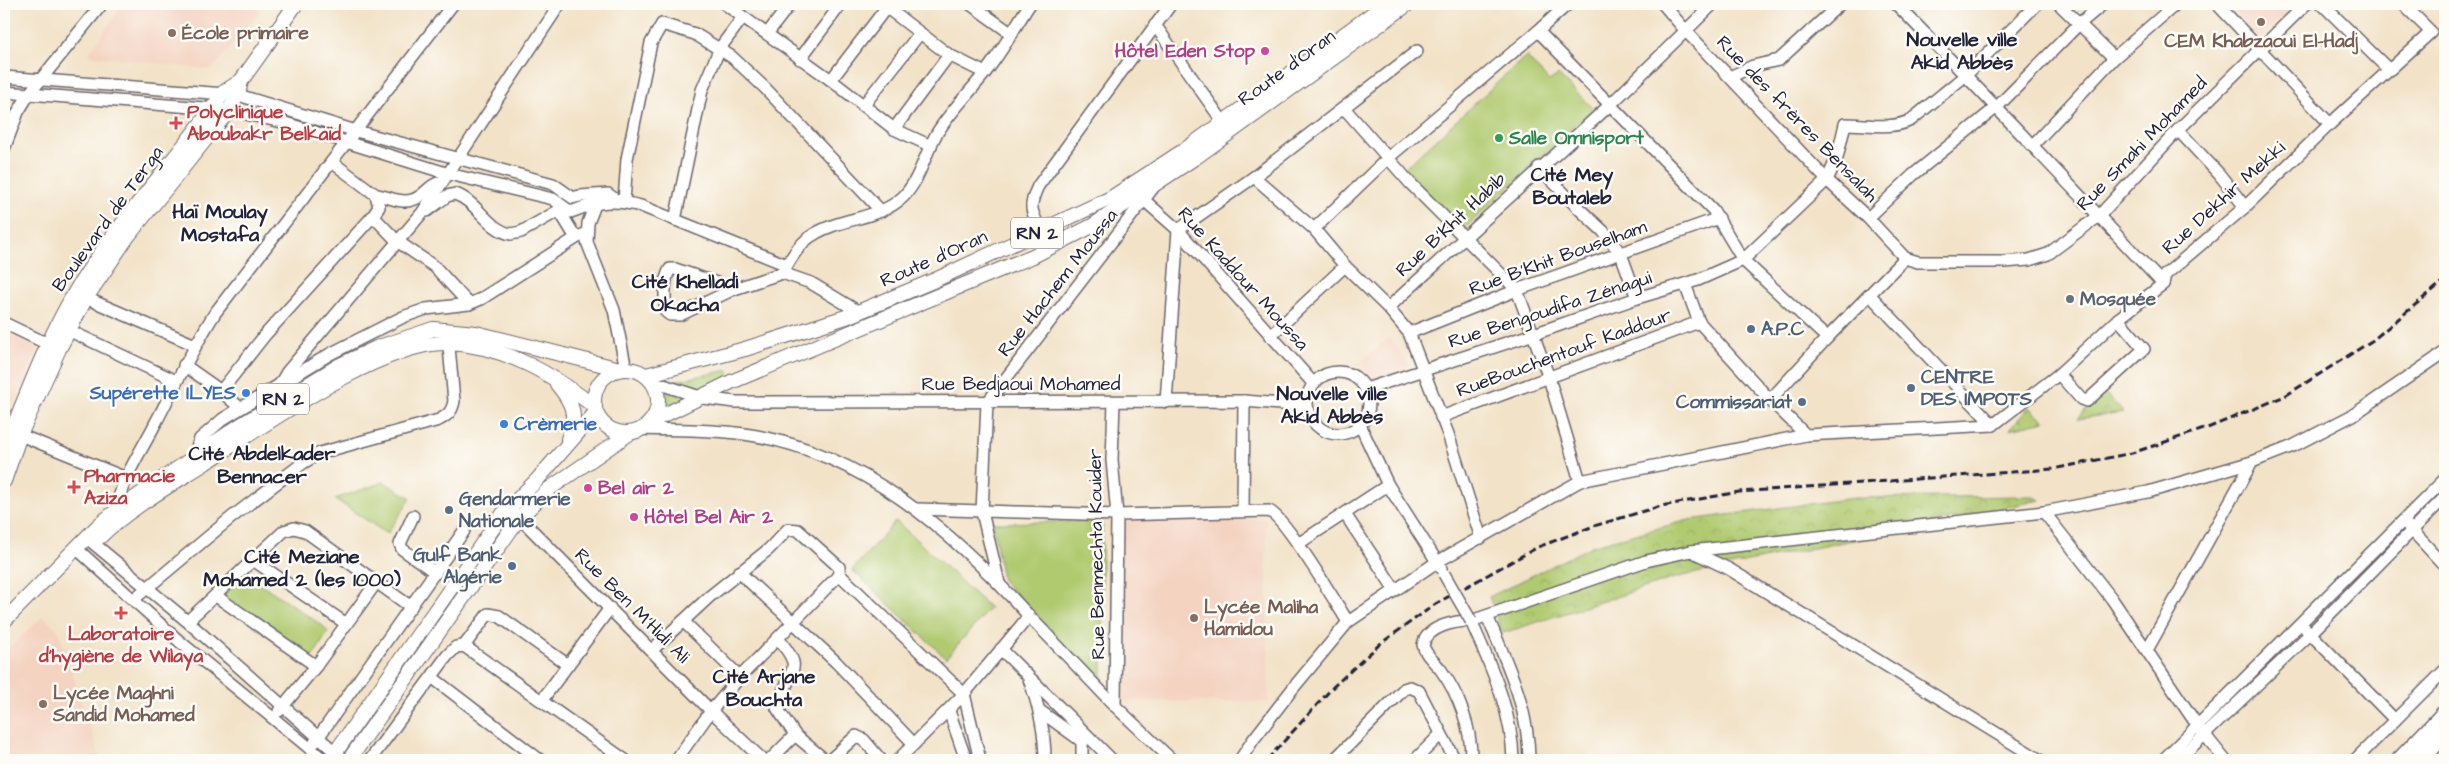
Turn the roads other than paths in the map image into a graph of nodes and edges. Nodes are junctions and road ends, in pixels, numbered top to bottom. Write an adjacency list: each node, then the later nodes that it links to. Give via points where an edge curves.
1 (102, 4): 46 (street)
2 (296, 4): 48 (main road, Boulevard de Terga)
3 (453, 4): 62 (street)
4 (560, 4): 68 (street)
5 (725, 4): 27 (street)
6 (790, 4): 33 (street)
7 (841, 4): 39 (street)
8 (970, 4): 34 (street)
9 (1030, 4): 34 (street)
10 (1171, 4): 29 (street)
11 (1386, 4): 58 (main road, Route d'Oran / RN 2)
12 (1408, 4): 74 (main road, Route d'Oran / RN 2)
13 (1568, 4): 31 (street)
14 (1663, 4): 30 (street, Rue des frères Bensalah)
15 (1713, 4): 30 (street, Rue B'Khit Habib)
16 (1840, 4): 45 (street, via 1779,60 1753,66)
17 (1896, 4): 43 (street)
18 (2037, 4): 43 (street)
19 (2059, 4): 28 (street)
20 (2103, 4): 28 (street)
21 (2176, 4): 40 (street)
22 (2217, 4): 36 (street)
23 (2306, 4): 36 (street, Rue Smahi Mohamed)
24 (2322, 4): 41 (street)
25 (2403, 4): 41 (street, Rue Dekhir Mekki, via 2431,32)
26 (886, 5): 32 (street); 47 (street)
27 (743, 17): 33 (street); 35 (street)
28 (2079, 24): 40 (street); 54 (street)
29 (1155, 25): 58 (street); 92 (street, via 1038,186 1031,200 1031,212)
30 (1685, 30): 45 (street, Rue des frères Bensalah); 52 (street, Rue B'Khit Habib)
31 (1538, 31): 52 (street); 67 (street)
32 (920, 33): 38 (street); 53 (street)
33 (767, 34): 39 (street)
34 (1012, 34): 42 (street)
35 (720, 48): 79 (street, via 695,34 662,24 651,43); 81 (street, via 765,88); 88 (street, via 702,90)
36 (2260, 50): 59 (street); 61 (street, Rue Smahi Mohamed)
37 (1417, 51): 55 (street)
38 (949, 55): 42 (street); 60 (street)
39 (800, 58): 47 (street)
40 (2114, 58): 65 (street)
41 (2389, 70): 59 (street, Rue Dekhir Mekki)
42 (985, 73): 64 (street, via 953,109)
43 (1966, 75): 54 (street); 73 (street, via 1902,125 1845,124 1837,158)
44 (4, 76): 46 (street)
45 (1730, 77): 73 (street, Rue des frères Bensalah)
46 (41, 80): 50 (street); 51 (street)
47 (831, 80): 53 (street)
48 (240, 88): 50 (main road, Boulevard de Terga); 57 (main road, Boulevard de Terga); 62 (street)
49 (4, 92): 51 (street)
50 (224, 92): 56 (main road, Boulevard de Terga)
51 (29, 94): 56 (street); 66 (street, via 18,112)
52 (1610, 104): 70 (street, Rue B'Khit Habib); 86 (street)
53 (863, 106): 60 (street)
54 (1998, 106): 65 (street); 87 (street, via 1913,175)
55 (1344, 108): 67 (street); 71 (street)
56 (213, 109): 57 (street); 121 (main road, Boulevard de Terga, via 80,284)
57 (228, 110): 63 (street, via 282,122); 106 (main road, Boulevard de Terga, via 128,236)
58 (1223, 122): 92 (main road, Route d'Oran / RN 2, via 1111,198)
59 (2330, 124): 80 (street, Rue Dekhir Mekki)
60 (894, 129): 64 (street)
61 (2178, 130): 80 (street); 85 (street, Rue Smahi Mohamed)
62 (356, 131): 63 (street); 68 (street)
63 (347, 143): 69 (street); 72 (street)
64 (931, 146): 81 (street, via 906,194)
65 (2032, 146): 85 (street)
66 (4, 149)
67 (1388, 158): 90 (street); 94 (street)
68 (459, 160): 72 (street); 76 (street, via 553,184)
69 (332, 162): 75 (street); 120 (street, via 215,313)
70 (1539, 167): 94 (street, Rue B'Khit Habib); 96 (street, via 1603,231)
71 (1254, 177): 90 (street); 91 (street)
72 (446, 178): 75 (street, via 412,200 399,201); 82 (street, via 553,199); 84 (street)
73 (1827, 180): 87 (street, Rue des frères Bensalah); 98 (street)
74 (1159, 181): 78 (street, Rue Hachem Moussa); 135 (main road, Route d'Oran / RN 2, via 1092,226 1033,256 731,382)
75 (376, 195): 83 (street, via 379,207)
76 (573, 198): 77 (street, via 580,195); 82 (street)
77 (592, 199): 79 (street); 82 (street); 89 (street)
78 (1144, 200): 91 (street, Rue Kaddour Moussa); 140 (street, Rue Hachem Moussa)
79 (620, 201): 88 (street)
80 (2245, 207): 102 (street, Rue Dekhir Mekki, via 2165,275)
81 (881, 211): 100 (street, via 812,235 796,251)
82 (571, 212): 89 (street)
83 (373, 216): 95 (street); 134 (street, via 264,335)
84 (420, 216): 93 (street, via 447,196 455,194 511,234 521,232 558,211); 95 (street)
85 (2099, 216): 97 (street, Rue Smahi Mohamed, via 2048,254 2029,260 1918,262); 102 (street)
86 (1719, 218): 96 (street, Rue B'Khit Bouselham); 98 (street)
87 (1868, 218): 97 (street, Rue des frères Bensalah)
88 (675, 220): 100 (street)
89 (588, 228): 93 (street); 124 (street, via 589,248 614,310)
90 (1314, 229): 99 (street)
91 (1178, 230): 118 (street, Rue Kaddour Moussa); 139 (street)
92 (1041, 231): 110 (main road, Route d'Oran / RN 2)
93 (576, 238): 108 (street)
94 (1463, 238): 104 (street); 109 (street, Rue B'Khit Habib)
95 (398, 241): 108 (street, via 435,267); 132 (street, via 287,372)
96 (1621, 254): 104 (street, Rue B'Khit Bouselham); 107 (street)
97 (1906, 258): 105 (street)
98 (1743, 260): 101 (street, Rue Bengoudifa Zénagui); 119 (street)
99 (1345, 266): 109 (street); 118 (street)
100 (785, 269): 103 (street); 110 (street)
101 (1685, 284): 107 (street, Rue Bengoudifa Zénagui); 112 (street)
102 (2163, 284): 111 (street, Rue Dekhir Mekki)
103 (734, 289): 103 (street, via 680,315 666,312 667,273 670,269)
104 (1517, 290): 115 (street, Rue B'Khit Bouselham); 116 (street)
105 (1870, 295): 119 (street); 146 (street)
106 (86, 298): 114 (main road, Boulevard de Terga); 120 (street)
107 (1637, 298): 116 (street, Rue Bengoudifa Zénagui)
108 (469, 304): 132 (street, via 426,309 403,317 330,354)
109 (1388, 308): 115 (street)
110 (859, 312): 128 (main road, Route d'Oran / RN 2)
111 (2118, 318): 127 (street, Rue Dekhir Mekki); 127 (street, via 2144,349 2087,401)
112 (1699, 322): 129 (street, RueBouchentouf Kaddour); 136 (street)
113 (4, 323): 121 (street)
114 (68, 330): 121 (main road, Boulevard de Terga); 130 (street)
115 (1409, 333): 125 (street)
116 (1534, 334): 125 (street, Rue Bengoudifa Zénagui); 129 (street)
117 (448, 336): 124 (main road, RN 2, via 494,337); 126 (main road, RN 2, via 527,363); 152 (main road, RN 2, via 433,329 340,365); 166 (main road, RN 2, via 384,358 328,386); 186 (street, via 454,401 448,416 320,453 232,517)
118 (1270, 336): 131 (street, Rue Kaddour Moussa)
119 (1827, 338): 136 (street)
120 (195, 345): 123 (street)
121 (53, 347): 148 (main road, Boulevard de Terga); 151 (main road, Boulevard de Terga)
122 (2445, 352): 153 (street, via 2346,418 2293,446)
123 (184, 365): 130 (street); 134 (street)
124 (623, 369): 128 (main road); 143 (main road, via 605,377 600,383 596,390)
125 (1424, 370): 133 (street, Rue Bengoudifa Zénagui); 144 (street)
126 (549, 374): 143 (main road, RN 2); 150 (main road, via 573,409 573,424)
127 (2059, 374): 146 (street, Rue Dekhir Mekki)
128 (648, 378): 135 (street, Rue Bedjaoui Mohamed); 147 (main road, via 658,395 658,404)
129 (1550, 378): 144 (street, RueBouchentouf Kaddour); 157 (street)
130 (176, 381): 154 (street)
131 (1313, 383): 133 (street, via 1328,373 1339,371 1353,375); 141 (street)
132 (279, 386): 142 (street)
133 (1366, 388): 145 (street, via 1369,409)
134 (221, 390): 142 (street)
135 (703, 398): 140 (street, Rue Bedjaoui Mohamed, via 735,402 893,400); 147 (main road, RN 2)
136 (1770, 400): 149 (street)
137 (1244, 401): 139 (street, Rue Bedjaoui Mohamed); 141 (street, Rue Bedjaoui Mohamed); 162 (street)
138 (1114, 402): 139 (street, Rue Bedjaoui Mohamed); 140 (street, Rue Bedjaoui Mohamed); 167 (street, Rue Benmechta Kouider, via 1112,460)
139 (1166, 402)
140 (986, 403): 163 (street)
141 (1306, 406): 145 (street, via 1314,423 1333,434 1344,434)
142 (239, 407): 152 (street, via 207,431 196,446)
143 (596, 410): 147 (main road, via 600,420 614,430); 150 (main road)
144 (1441, 417): 173 (street)
145 (1360, 425): 158 (street)
146 (1993, 425): 149 (street)
147 (641, 428): 161 (street, via 745,434 798,447 854,471); 169 (main road, via 549,489)
148 (20, 435): 154 (street); 156 (main road, Boulevard de Terga)
149 (1806, 435): 157 (street)
150 (564, 447): 160 (main road)
151 (4, 450)
152 (193, 458): 166 (main road, RN 2)
153 (2252, 462): 164 (street, via 2148,492); 208 (street)
154 (126, 478): 166 (street)
155 (2445, 479): 170 (street)
156 (4, 481)
157 (1580, 481): 173 (street)
158 (1388, 485): 165 (street); 179 (street)
159 (2445, 497): 172 (street)
160 (510, 506): 169 (street, Rue Ben M'Hidi Ali); 235 (main road, via 459,574)
161 (917, 509): 163 (street); 185 (street)
162 (1243, 510): 167 (street); 175 (street, via 1273,512)
163 (982, 512): 167 (street); 185 (street)
164 (2044, 512): 176 (street); 208 (street)
165 (1345, 514): 175 (street); 187 (street)
166 (119, 515): 174 (main road, RN 2, via 106,531)
167 (1117, 515): 218 (street, Rue Benmechta Kouider)
168 (413, 516): 182 (street, via 400,544 402,549)
169 (519, 518): 191 (street, Rue Ben M'Hidi Ali); 237 (main road)
170 (2403, 522): 172 (street); 201 (street)
171 (464, 531): 182 (street)
172 (2413, 531): 180 (street); 203 (street)
173 (1481, 538): 179 (street)
174 (90, 541): 177 (main road, RN 2); 186 (street)
175 (1298, 544): 198 (street)
176 (1691, 551): 193 (street, via 1646,561); 259 (street, via 1729,569)
177 (80, 552): 189 (street); 195 (main road, RN 2); 202 (main road, RN 2)
178 (253, 560): 184 (street, via 284,530 294,528 306,531); 188 (street); 200 (street)
179 (1437, 562): 187 (street); 199 (street, bridge)
180 (2445, 566)
181 (739, 572): 183 (street, via 793,528 839,567); 196 (street); 197 (street)
182 (436, 573): 190 (street)
183 (839, 574): 197 (street); 215 (street)
184 (376, 583): 190 (street); 200 (street)
185 (999, 585): 192 (street)
186 (147, 588): 189 (street); 217 (street)
187 (1395, 590): 198 (street)
188 (216, 596): 194 (street); 210 (street)
189 (134, 599): 223 (street, via 179,641)
190 (411, 607): 230 (street)
191 (610, 608): 207 (street, Rue Ben M'Hidi Ali); 209 (street)
192 (1029, 616): 206 (street); 218 (street)
193 (1487, 616): 199 (street); 258 (street, via 1520,693)
194 (192, 617)
195 (4, 621)
196 (683, 621): 207 (street); 213 (street)
197 (793, 621): 204 (street); 232 (street)
198 (1348, 622): 252 (street, via 1288,694)
199 (1471, 622): 256 (street, via 1450,623 1432,632 1423,646 1442,671 1458,701 1470,733); 257 (street, via 1503,696 1510,726)
200 (346, 623): 210 (street)
201 (2301, 623): 203 (street); 226 (street)
202 (4, 633)
203 (2310, 634): 224 (street); 226 (street)
204 (778, 638): 213 (street); 228 (street, via 793,661 794,670 783,687 778,708)
205 (464, 646): 209 (street, via 488,614 493,614); 214 (street, via 456,647); 216 (street)
206 (1001, 649): 212 (street); 215 (street)
207 (652, 650): 219 (street, Rue Ben M'Hidi Ali)
208 (2147, 650): 226 (street)
209 (568, 665): 216 (street)
210 (316, 666): 217 (street)
211 (2445, 670): 224 (street)
212 (1028, 675): 221 (street); 225 (street)
213 (740, 677): 219 (street)
214 (433, 678): 238 (street); 239 (street)
215 (964, 694): 220 (street); 234 (street)
216 (542, 700): 240 (street)
217 (283, 706): 223 (street); 230 (street)
218 (1115, 706): 251 (street)
219 (711, 711): 241 (street); 242 (street, Rue Ben M'Hidi Ali)
220 (949, 711): 232 (street); 236 (street)
221 (1040, 711): 231 (street); 248 (street)
222 (2445, 712): 264 (highway)
223 (274, 718): 233 (street)
224 (2395, 720): 263 (street)
225 (1079, 725): 231 (street); 250 (street)
226 (2200, 729): 260 (street); 261 (street); 262 (street)
227 (2445, 734): 265 (highway)
228 (795, 735): 243 (street); 244 (street)
229 (1440, 735): 253 (street, via 1419,691 1406,687); 254 (street); 255 (street)
230 (319, 738): 233 (street); 235 (street)
231 (1083, 742): 249 (street)
232 (914, 744): 247 (street)
233 (310, 748): 235 (street)
234 (979, 756): 236 (street)
235 (333, 758)
236 (964, 759)
237 (349, 760)
238 (370, 760)
239 (540, 760)
240 (625, 760)
241 (676, 760)
242 (763, 760)
243 (770, 760)
244 (825, 760)
245 (830, 760): 246 (street, via 856,736)
246 (882, 760)
247 (898, 760)
248 (1045, 760)
249 (1082, 760)
250 (1112, 760)
251 (1172, 760)
252 (1240, 760)
253 (1334, 760)
254 (1415, 760)
255 (1455, 760)
256 (1471, 760)
257 (1512, 760)
258 (1529, 760)
259 (2040, 760)
260 (2163, 760)
261 (2178, 760)
262 (2225, 760)
263 (2355, 760)
264 (2400, 760)
265 (2420, 760)

